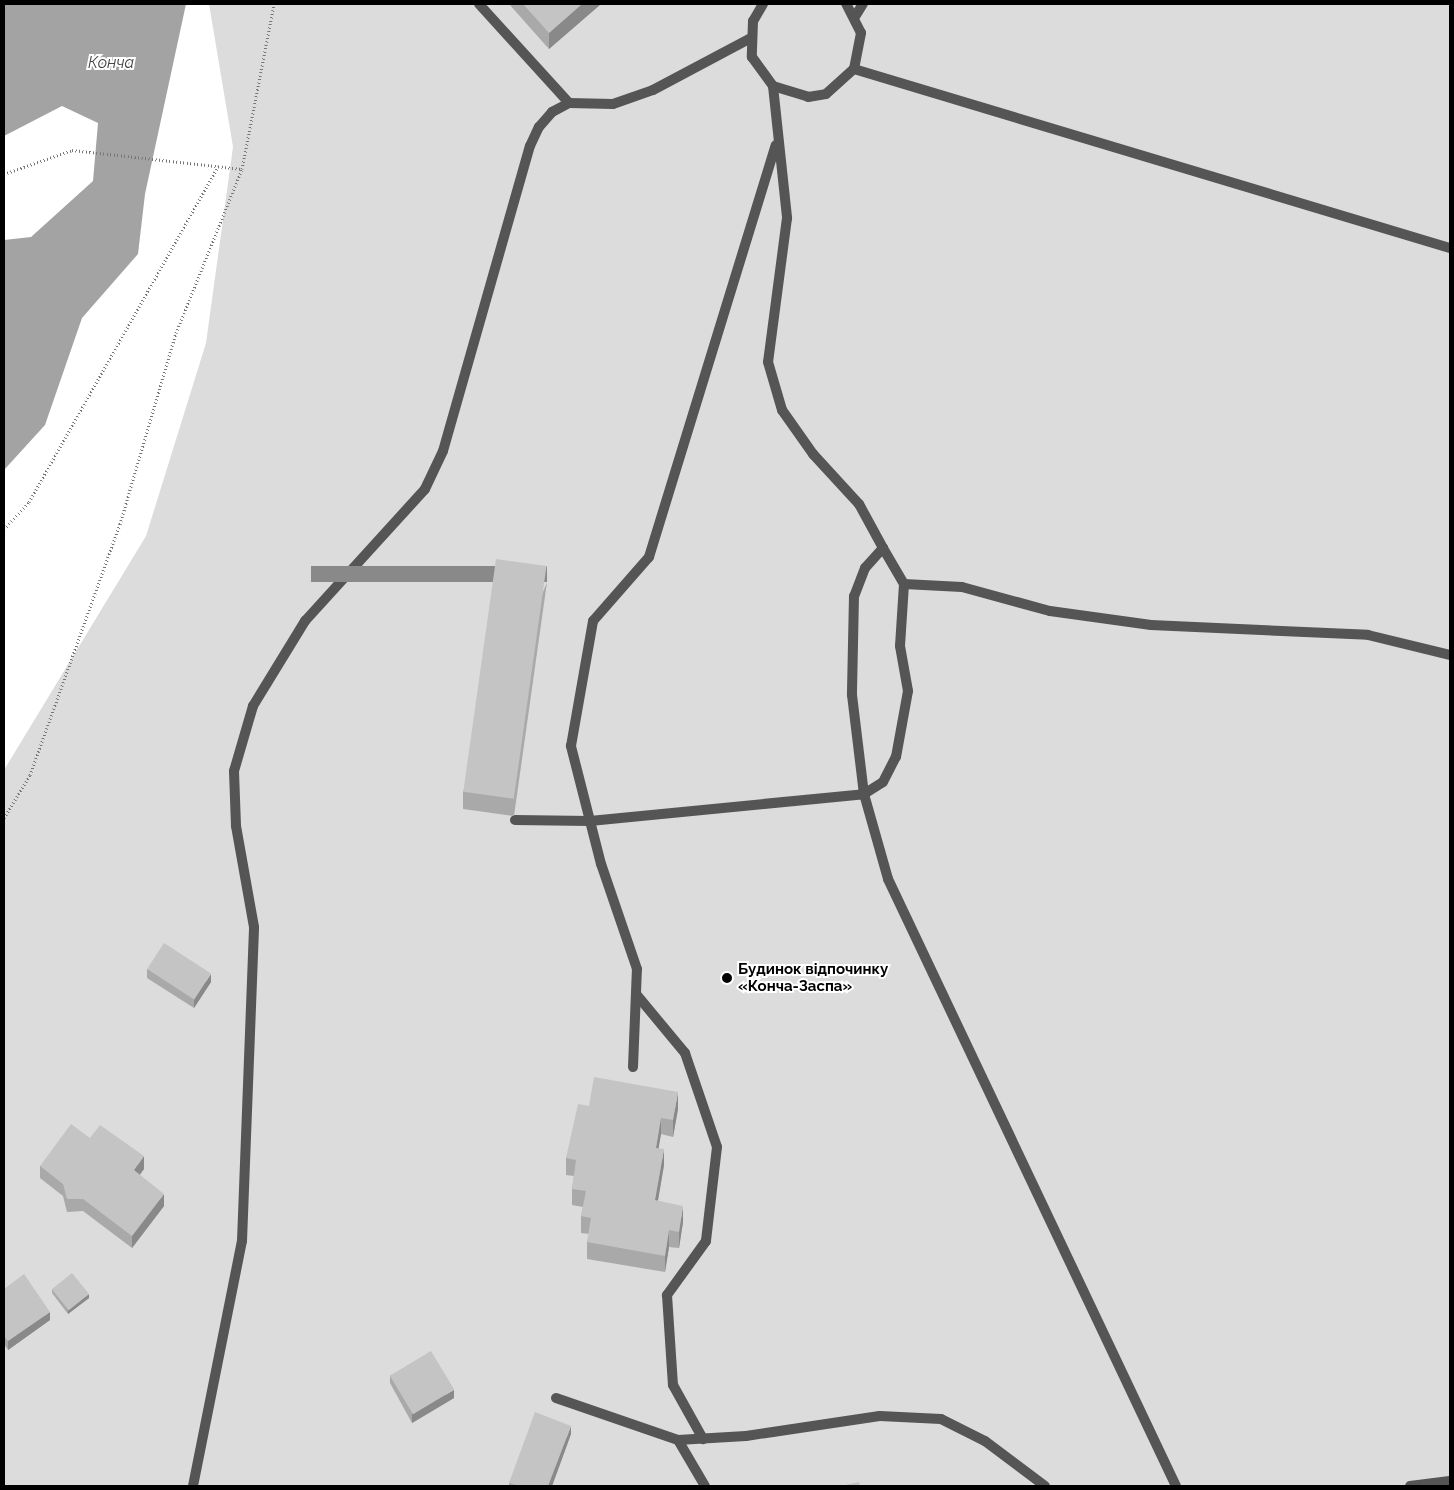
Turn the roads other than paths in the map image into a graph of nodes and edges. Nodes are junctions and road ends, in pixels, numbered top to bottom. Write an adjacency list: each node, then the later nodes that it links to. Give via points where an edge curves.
1 (479, 4): 9 (lane)
2 (764, 4): 6 (lane, via 752,21)
3 (846, 4): 5 (lane)
4 (863, 4): 5 (lane)
5 (856, 16): 7 (lane, via 861,43)
6 (749, 39): 8 (lane, via 760,74); 9 (lane, via 653,90 613,104)
7 (854, 70): 8 (lane, via 826,94 798,96); 11 (lane)
8 (773, 86): 10 (lane)
9 (569, 102): 24 (lane, via 552,112 530,146 443,452 425,489 305,621 253,706 234,771 236,826 254,926 242,1241)
10 (778, 140): 12 (lane, via 786,218 768,362 782,410 813,454 859,504); 17 (lane, via 649,556 594,620 571,746)
11 (1450, 248)
12 (883, 548): 13 (lane); 15 (lane, via 865,568 854,596 852,696)
13 (904, 584): 14 (lane, via 962,587 1050,611 1151,625 1368,635); 15 (lane, via 900,646 908,692 896,757 883,782)
14 (1450, 655)
15 (864, 794): 17 (lane); 27 (lane, via 888,879)
16 (515, 820): 17 (lane)
17 (590, 821): 18 (lane, via 637,969)
18 (636, 994): 19 (lane); 21 (lane, via 685,1053 717,1147 706,1241 667,1295 673,1385)
19 (633, 1067)
20 (556, 1398): 22 (lane)
21 (703, 1439): 22 (lane); 26 (lane, via 880,1416 941,1418 985,1441)
22 (678, 1440): 25 (lane)
23 (1450, 1481): 28 (lane)
24 (193, 1486)
25 (705, 1486)
26 (1045, 1486)
27 (1176, 1486)
28 (1410, 1486)

